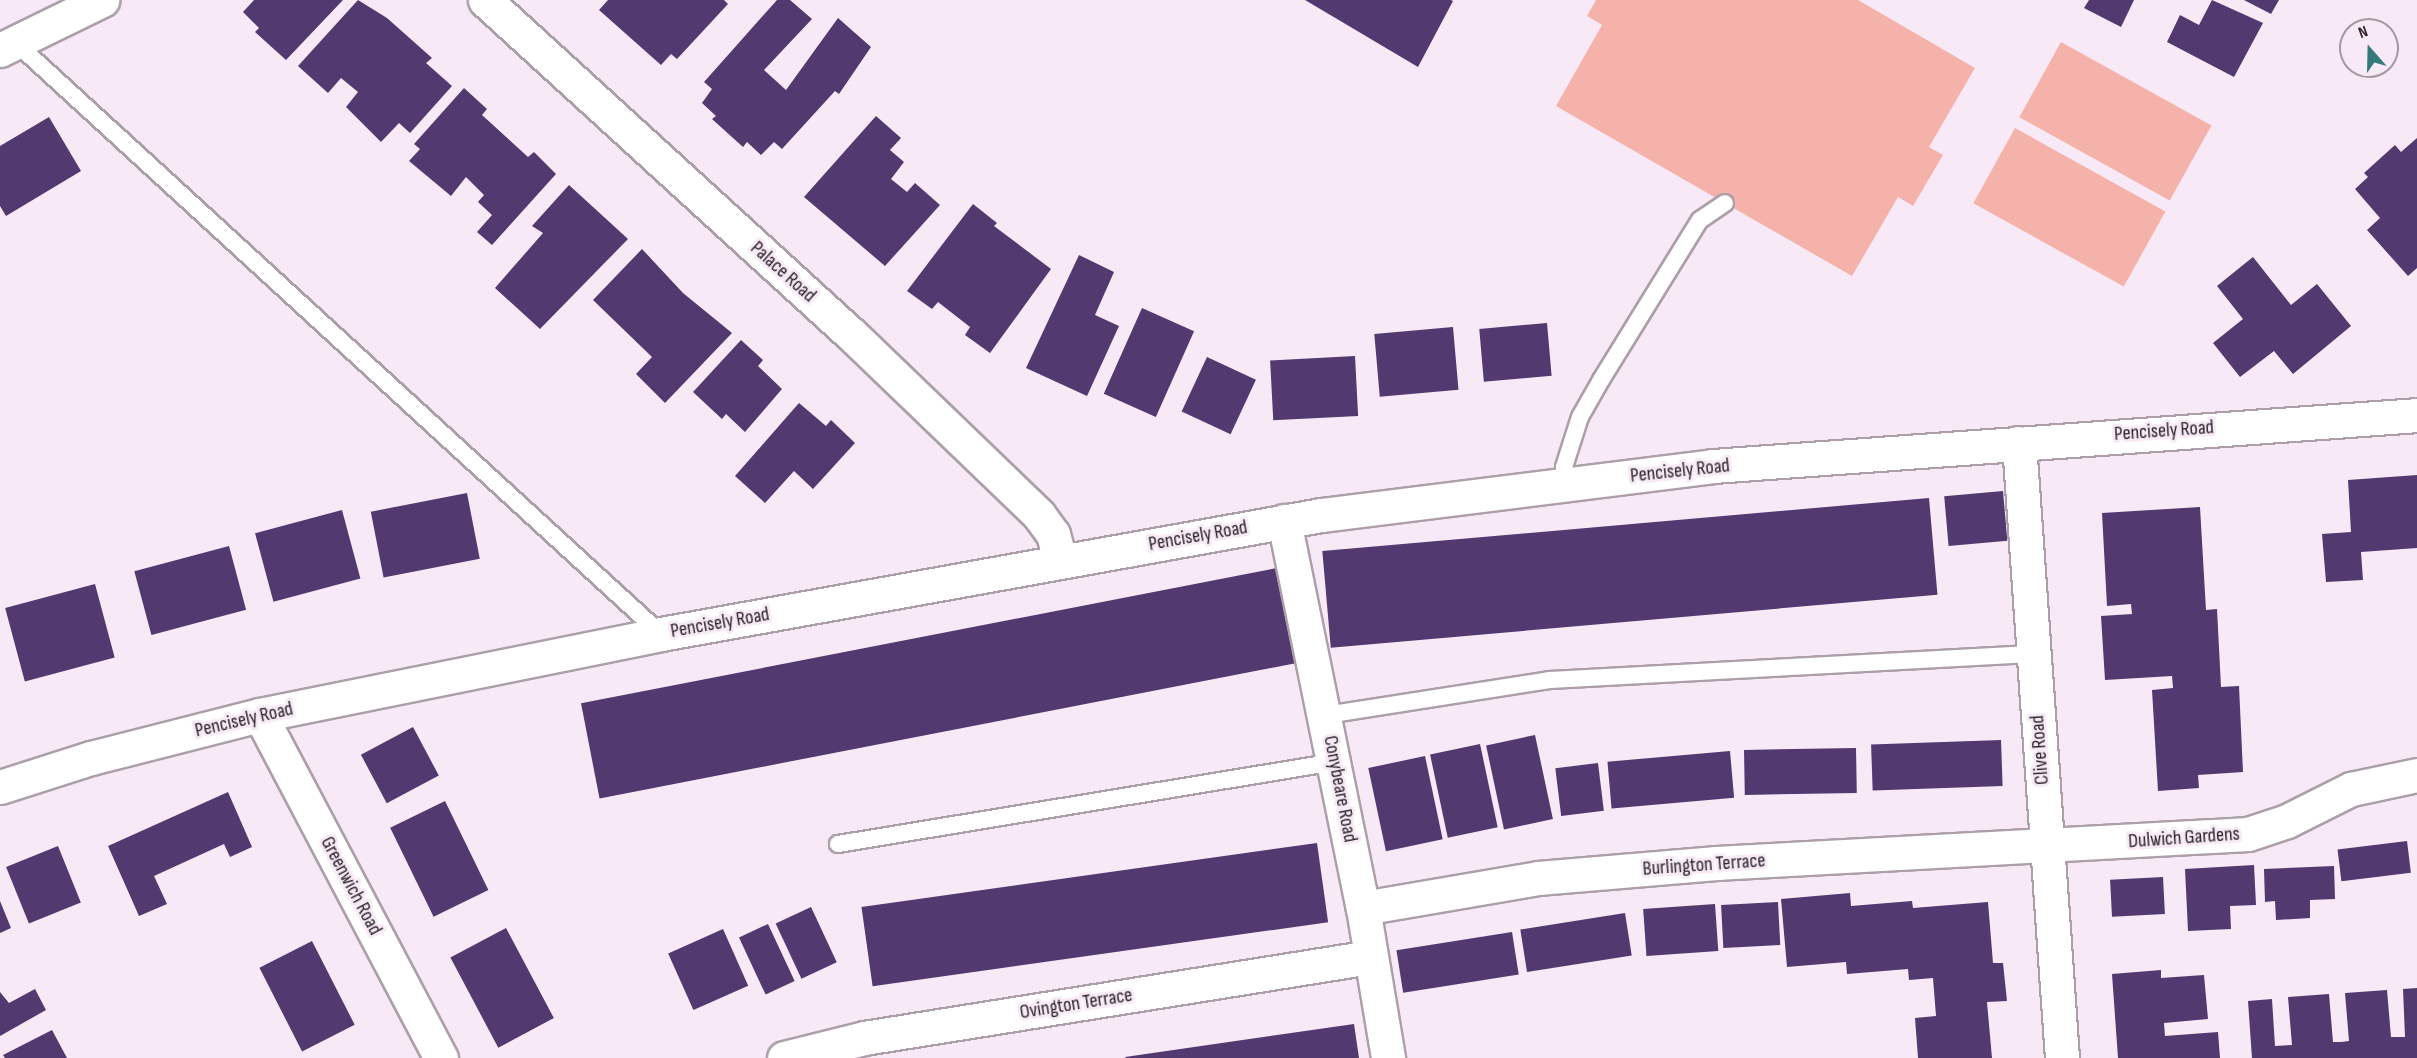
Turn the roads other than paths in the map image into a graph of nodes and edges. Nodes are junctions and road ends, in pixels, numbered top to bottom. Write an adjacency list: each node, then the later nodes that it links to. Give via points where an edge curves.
1 (102, 0): 3 (street)
2 (485, 0): 9 (street, Palace Road, via 850,333 1039,515 1053,534)
3 (8, 47): 10 (lane)
4 (1725, 203): 7 (lane, via 1700,220 1601,380 1580,417 1564,467)
5 (2417, 415): 6 (street, Pencisely Road)
6 (2019, 443): 7 (street, Pencisely Road, via 1713,466); 11 (street, Clive Road)
7 (1565, 484): 8 (street, Pencisely Road)
8 (1284, 521): 9 (street, Pencisely Road); 13 (street, Conybeare Road)
9 (1060, 561): 10 (street, Pencisely Road)
10 (661, 634): 12 (street, Pencisely Road)
11 (2032, 654): 13 (lane, via 1549,680); 18 (street, Clive Road)
12 (260, 715): 16 (street, Pencisely Road, via 91,758); 21 (street, Greenwich Road)
13 (1326, 715): 14 (street, Conybeare Road)
14 (1335, 762): 17 (lane); 19 (street, Conybeare Road)
15 (2417, 775): 18 (street, Dulwich Gardens, via 2351,789 2288,821 2248,834)
16 (0, 787)
17 (838, 844)
18 (2048, 846): 19 (street, Burlington Terrace, via 1716,863 1538,878); 24 (street, Clive Road)
19 (1363, 908): 20 (street, Conybeare Road)
20 (1370, 957): 22 (street, Ovington Terrace, via 864,1038); 23 (street, Conybeare Road)
21 (441, 1058)
22 (784, 1058)
23 (1388, 1058)
24 (2062, 1058)

